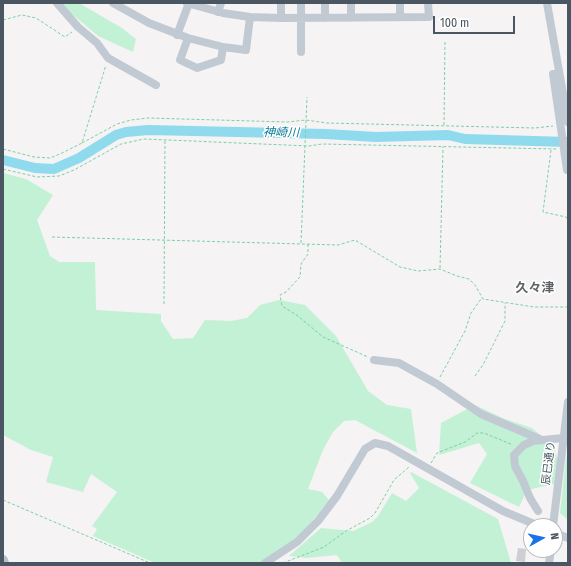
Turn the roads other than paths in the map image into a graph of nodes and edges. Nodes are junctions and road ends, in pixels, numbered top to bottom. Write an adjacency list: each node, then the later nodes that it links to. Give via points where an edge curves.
1 (57, 3): 27 (street, via 78,27 97,43 108,58)
2 (113, 3): 21 (street)
3 (188, 3): 13 (street); 21 (street)
4 (221, 3): 13 (street)
5 (281, 3): 17 (street)
6 (301, 3): 18 (street)
7 (325, 3): 19 (street)
8 (351, 3): 20 (street)
9 (400, 3): 15 (street)
10 (424, 3): 16 (street)
11 (428, 3): 16 (street, via 429,17)
12 (547, 3): 25 (street)
13 (218, 12): 14 (street)
14 (250, 17): 17 (street); 23 (street, via 246,50)
15 (400, 17): 16 (street); 20 (street)
16 (424, 17)
17 (281, 18): 18 (street)
18 (301, 18): 19 (street); 24 (street)
19 (325, 18): 20 (street)
20 (351, 18)
21 (177, 35): 22 (street)
22 (188, 38): 23 (street); 23 (street, via 180,60 197,68 221,60)
23 (223, 47)
24 (301, 52)
25 (556, 73): 26 (street); 28 (street); 29 (street, via 559,125)
26 (568, 75)
27 (156, 85)
28 (568, 122)
29 (566, 170)
30 (374, 360): 33 (street, via 399,363 437,384 481,414)
31 (568, 402): 32 (street, 辰巳通り)
32 (563, 438): 33 (street); 34 (street, 辰巳通り)
33 (542, 440): 36 (street, via 524,445 513,458)
34 (559, 472): 35 (street); 37 (street, 辰巳通り)
35 (568, 476)
36 (538, 511)
37 (554, 518)
38 (523, 520): 41 (street, via 502,511 414,460 381,444 370,445 318,521 297,542)
39 (3, 560): 40 (main road)
40 (4, 563)
41 (265, 563)

